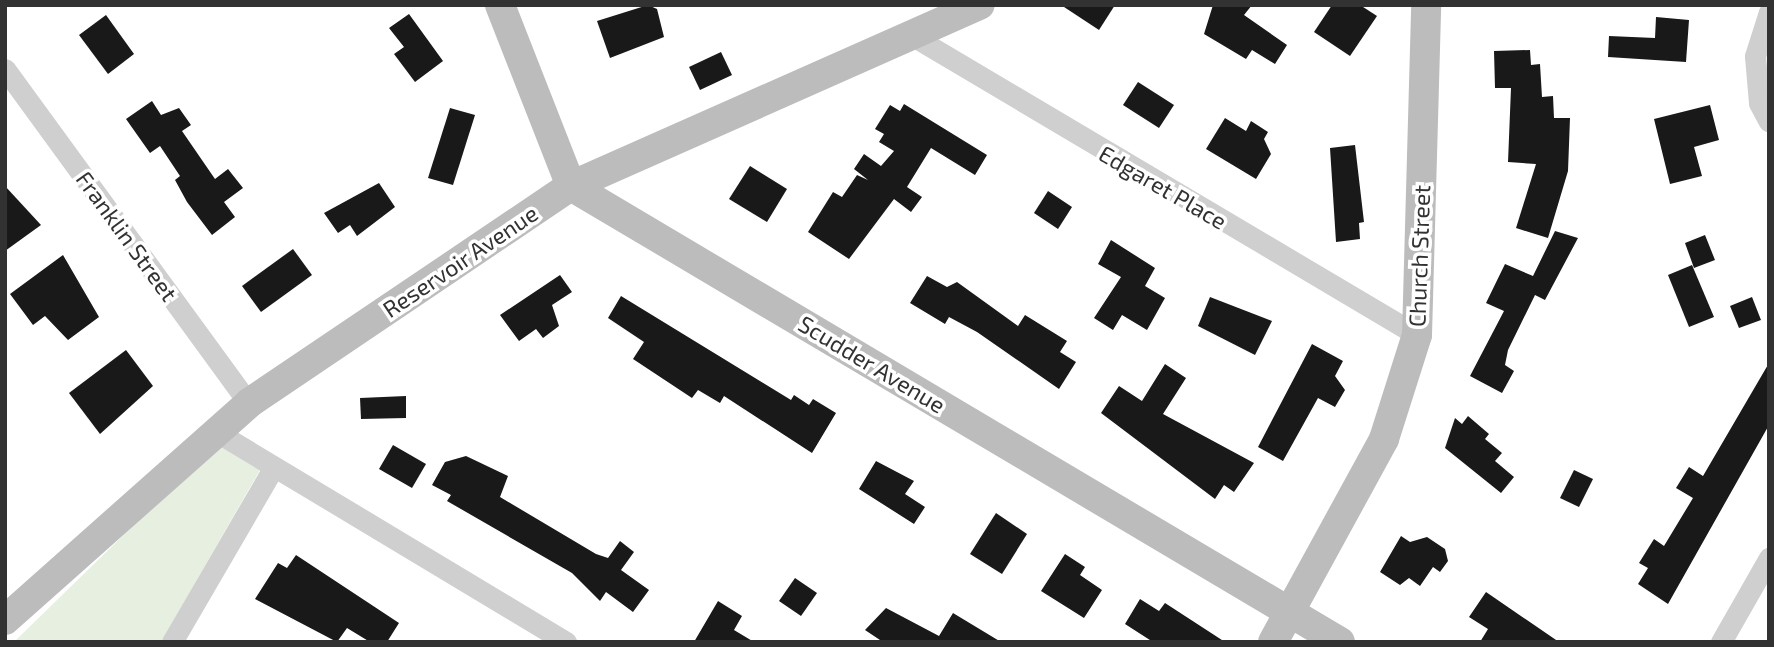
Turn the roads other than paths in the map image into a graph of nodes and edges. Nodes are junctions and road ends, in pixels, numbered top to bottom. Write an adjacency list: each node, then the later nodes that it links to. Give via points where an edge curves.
1 (500, 5): 8 (street)
2 (979, 5): 5 (street, Reservoir Avenue)
3 (1426, 5): 9 (street, Church Street)
4 (1769, 12): 7 (street, via 1755,56 1759,103)
5 (911, 35): 8 (street, Reservoir Avenue); 9 (street, Edgaret Place)
6 (5, 69): 10 (street, Franklin Street)
7 (1769, 122)
8 (572, 186): 10 (street, Reservoir Avenue); 14 (street, Scudder Avenue)
9 (1418, 335): 14 (street, Church Street, via 1384,439)
10 (249, 403): 11 (street, Reservoir Avenue)
11 (215, 431): 12 (street); 15 (street, Reservoir Avenue)
12 (272, 470): 16 (street); 17 (street)
13 (1769, 558): 20 (street)
14 (1291, 612): 18 (street, Church Street); 19 (street, Scudder Avenue)
15 (5, 620)
16 (172, 642)
17 (566, 642)
18 (1273, 642)
19 (1340, 642)
20 (1721, 642)

